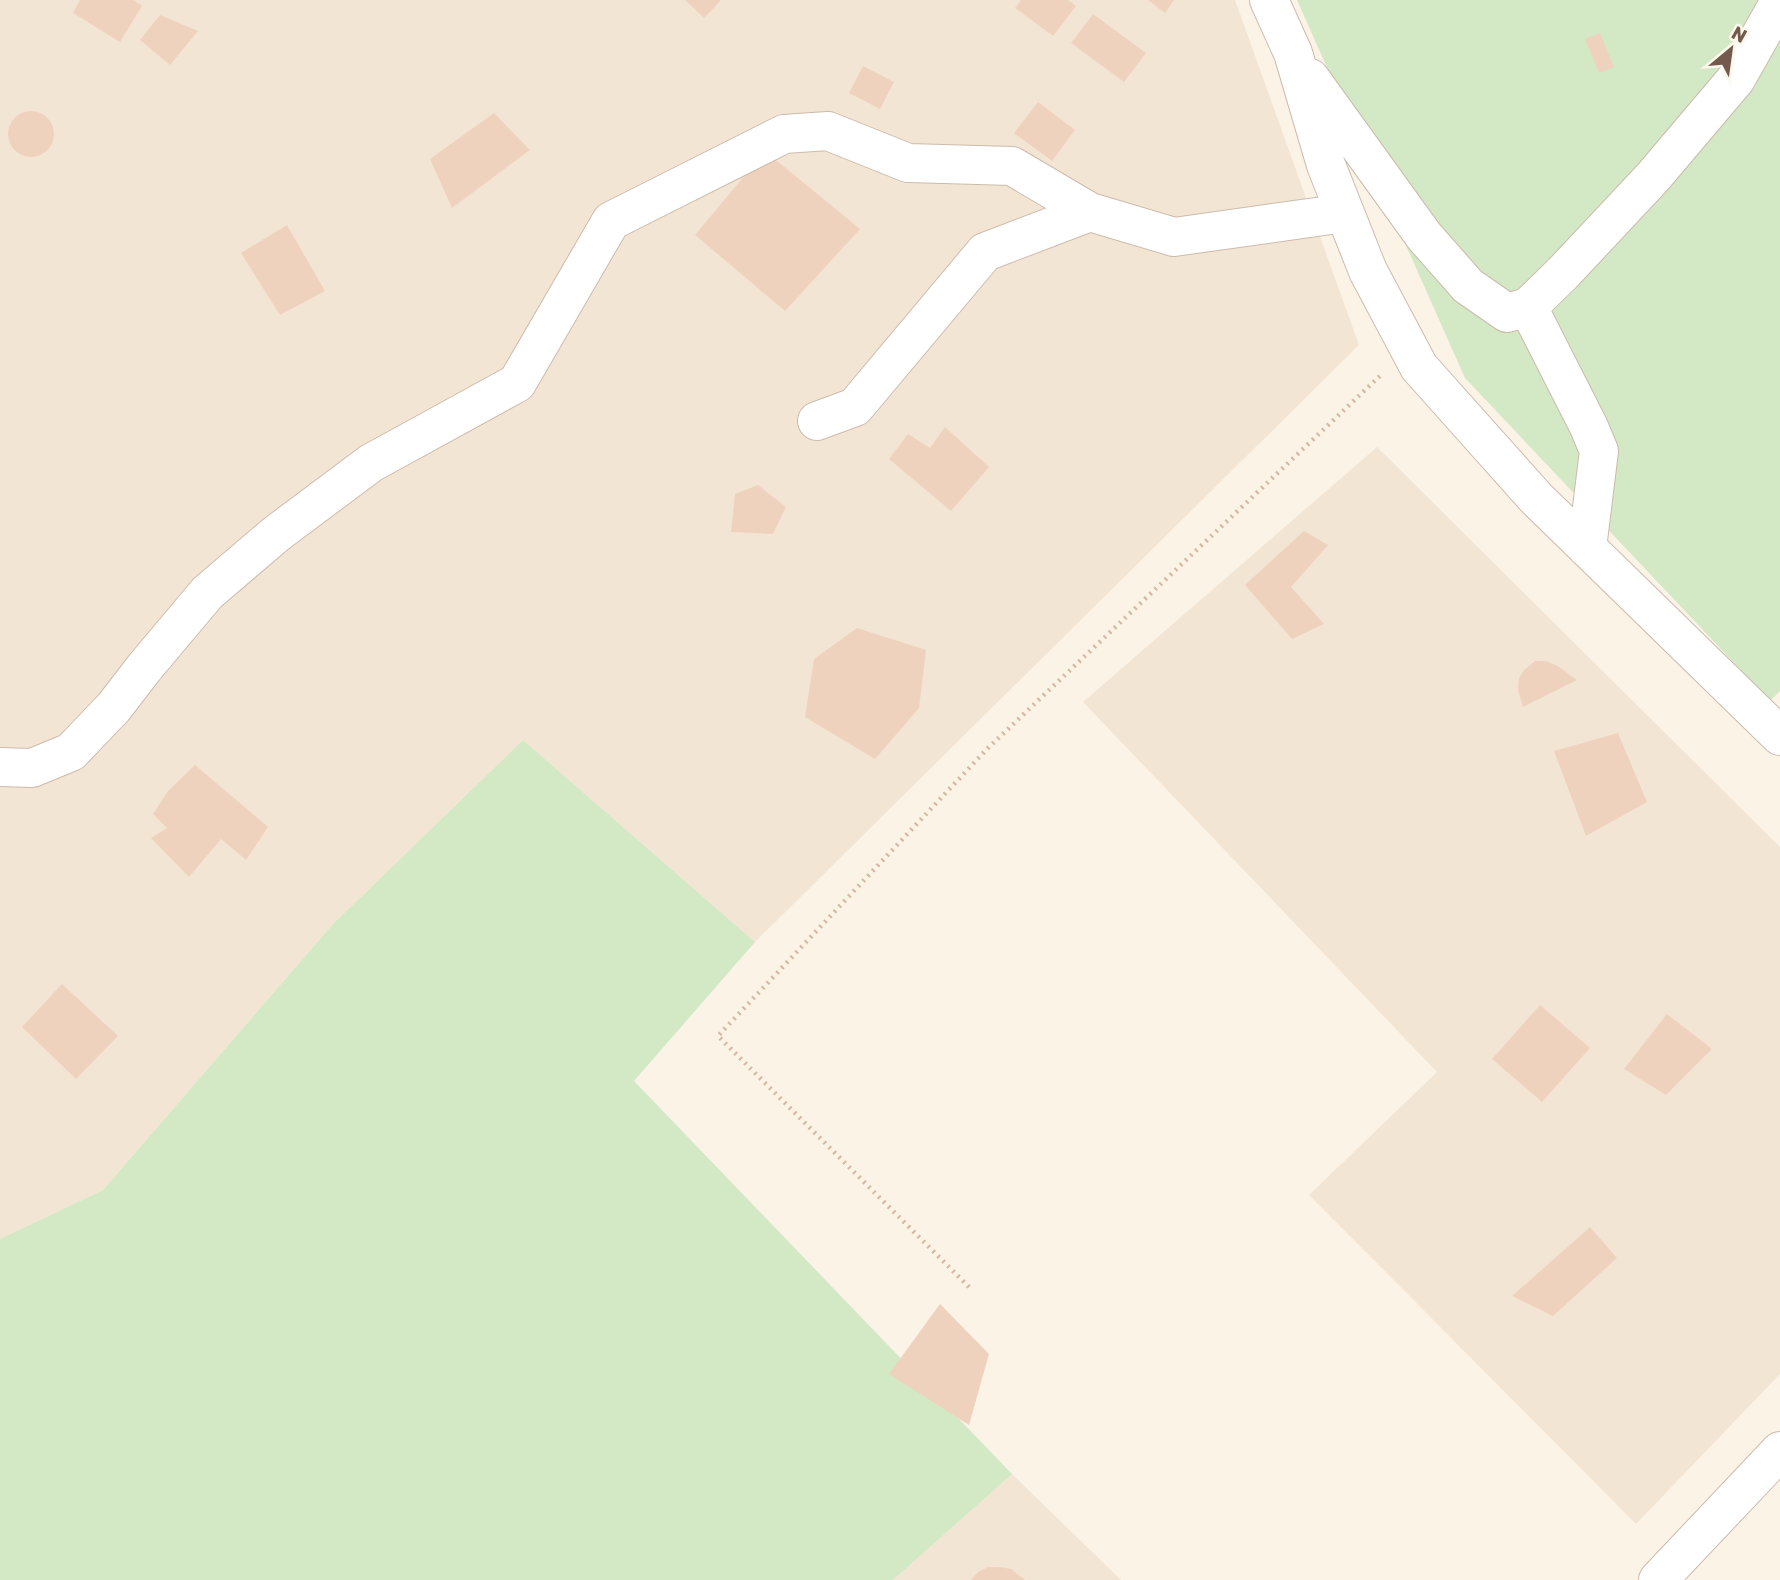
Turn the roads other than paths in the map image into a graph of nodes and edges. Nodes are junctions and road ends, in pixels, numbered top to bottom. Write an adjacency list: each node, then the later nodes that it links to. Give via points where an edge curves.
1 (1269, 0): 3 (street)
2 (1780, 1): 6 (street, via 1736,79 1653,177)
3 (1293, 53): 5 (street); 6 (street, via 1424,236 1468,286 1507,313)
4 (1090, 212): 5 (street, via 1174,237); 7 (street, via 985,251 855,407); 10 (street, via 1012,166 908,163 828,131 784,134 611,221 517,383 371,463 276,534 207,593 71,752 32,768)
5 (1345, 213): 8 (street, via 1368,271 1419,367)
6 (1528, 307): 8 (street, via 1599,451)
7 (817, 421)
8 (1587, 548): 9 (street)
9 (1780, 736)
10 (0, 767)
11 (1780, 1451): 12 (street)
12 (1658, 1580)

